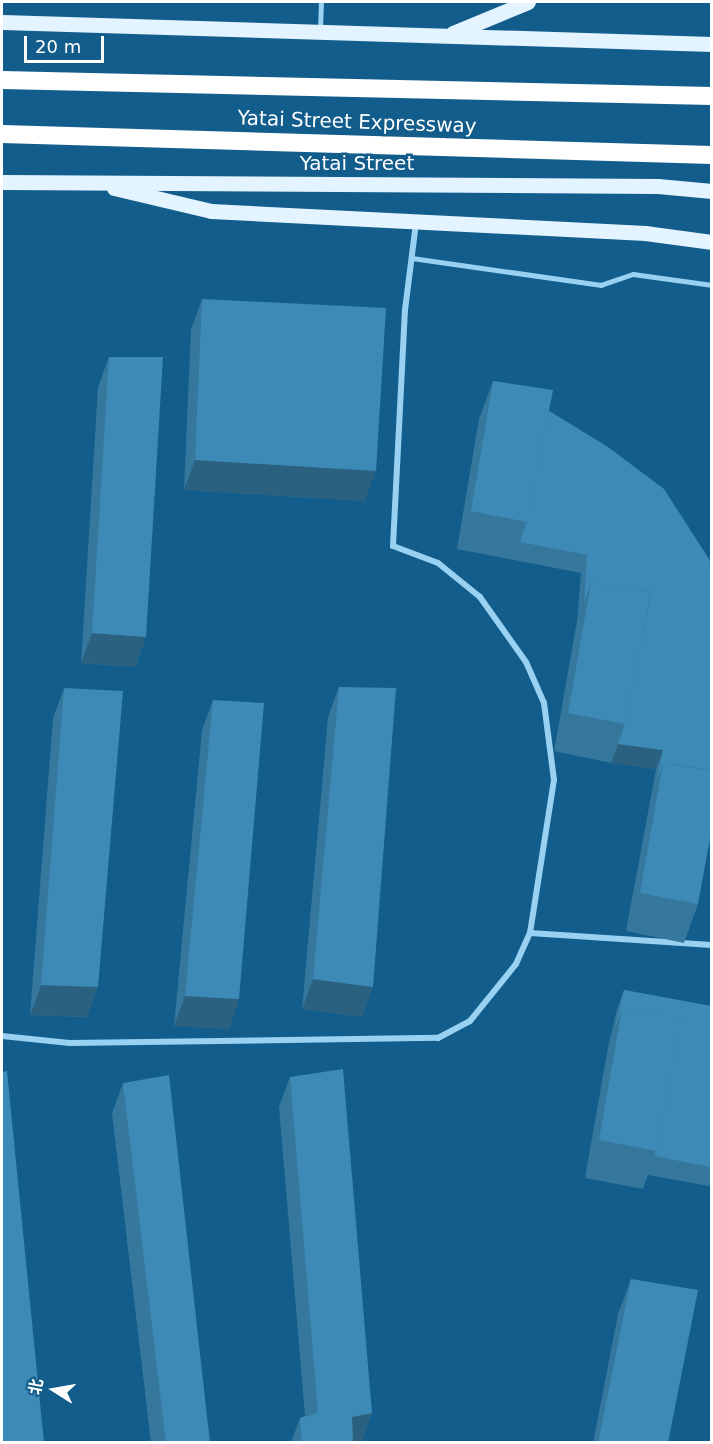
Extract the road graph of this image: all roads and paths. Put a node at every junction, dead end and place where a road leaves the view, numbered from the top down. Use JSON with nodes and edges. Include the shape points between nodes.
{"nodes":[{"id":1,"x":321,"y":2,"type":"edge"},
{"id":2,"x":528,"y":2,"type":"edge"},
{"id":3,"x":2,"y":22,"type":"edge"},
{"id":4,"x":320,"y":30,"type":"junction"},
{"id":5,"x":447,"y":35,"type":"junction"},
{"id":6,"x":711,"y":44,"type":"edge"},
{"id":7,"x":2,"y":80,"type":"edge"},
{"id":8,"x":711,"y":96,"type":"edge"},
{"id":9,"x":2,"y":134,"type":"edge"},
{"id":10,"x":711,"y":155,"type":"edge"},
{"id":11,"x":2,"y":182,"type":"edge"},
{"id":12,"x":88,"y":182,"type":"junction"},
{"id":13,"x":711,"y":191,"type":"edge"},
{"id":14,"x":416,"y":222,"type":"junction"},
{"id":15,"x":711,"y":242,"type":"edge"},
{"id":16,"x":412,"y":258,"type":"junction"},
{"id":17,"x":711,"y":285,"type":"edge"},
{"id":18,"x":530,"y":933,"type":"junction"},
{"id":19,"x":711,"y":945,"type":"edge"},
{"id":20,"x":2,"y":1036,"type":"edge"}],
"edges":[{"from":1,"to":4,"type":"lane"},
{"from":2,"to":5,"type":"main road"},
{"from":3,"to":4,"type":"main road"},
{"from":4,"to":5,"type":"main road"},
{"from":5,"to":6,"type":"main road"},
{"from":7,"to":8,"type":"highway","name":"Yatai Street Expressway"},
{"from":9,"to":10,"type":"highway","name":"Yatai Street Expressway"},
{"from":11,"to":12,"type":"main road","name":"Yatai Street"},
{"from":12,"to":13,"type":"main road","name":"Yatai Street","via":[[658,186]]},
{"from":12,"to":14,"type":"main road","via":[[211,212]]},
{"from":14,"to":15,"type":"main road","via":[[645,233]]},
{"from":14,"to":16,"type":"street"},
{"from":16,"to":17,"type":"lane","via":[[601,285],[633,274]]},
{"from":16,"to":18,"type":"street","via":[[405,310],[393,546],[438,564],[480,597],[526,662],[544,702],[554,780]]},
{"from":18,"to":19,"type":"street"},
{"from":18,"to":20,"type":"street","via":[[516,964],[492,997],[470,1021],[438,1038],[70,1042]]}]}
